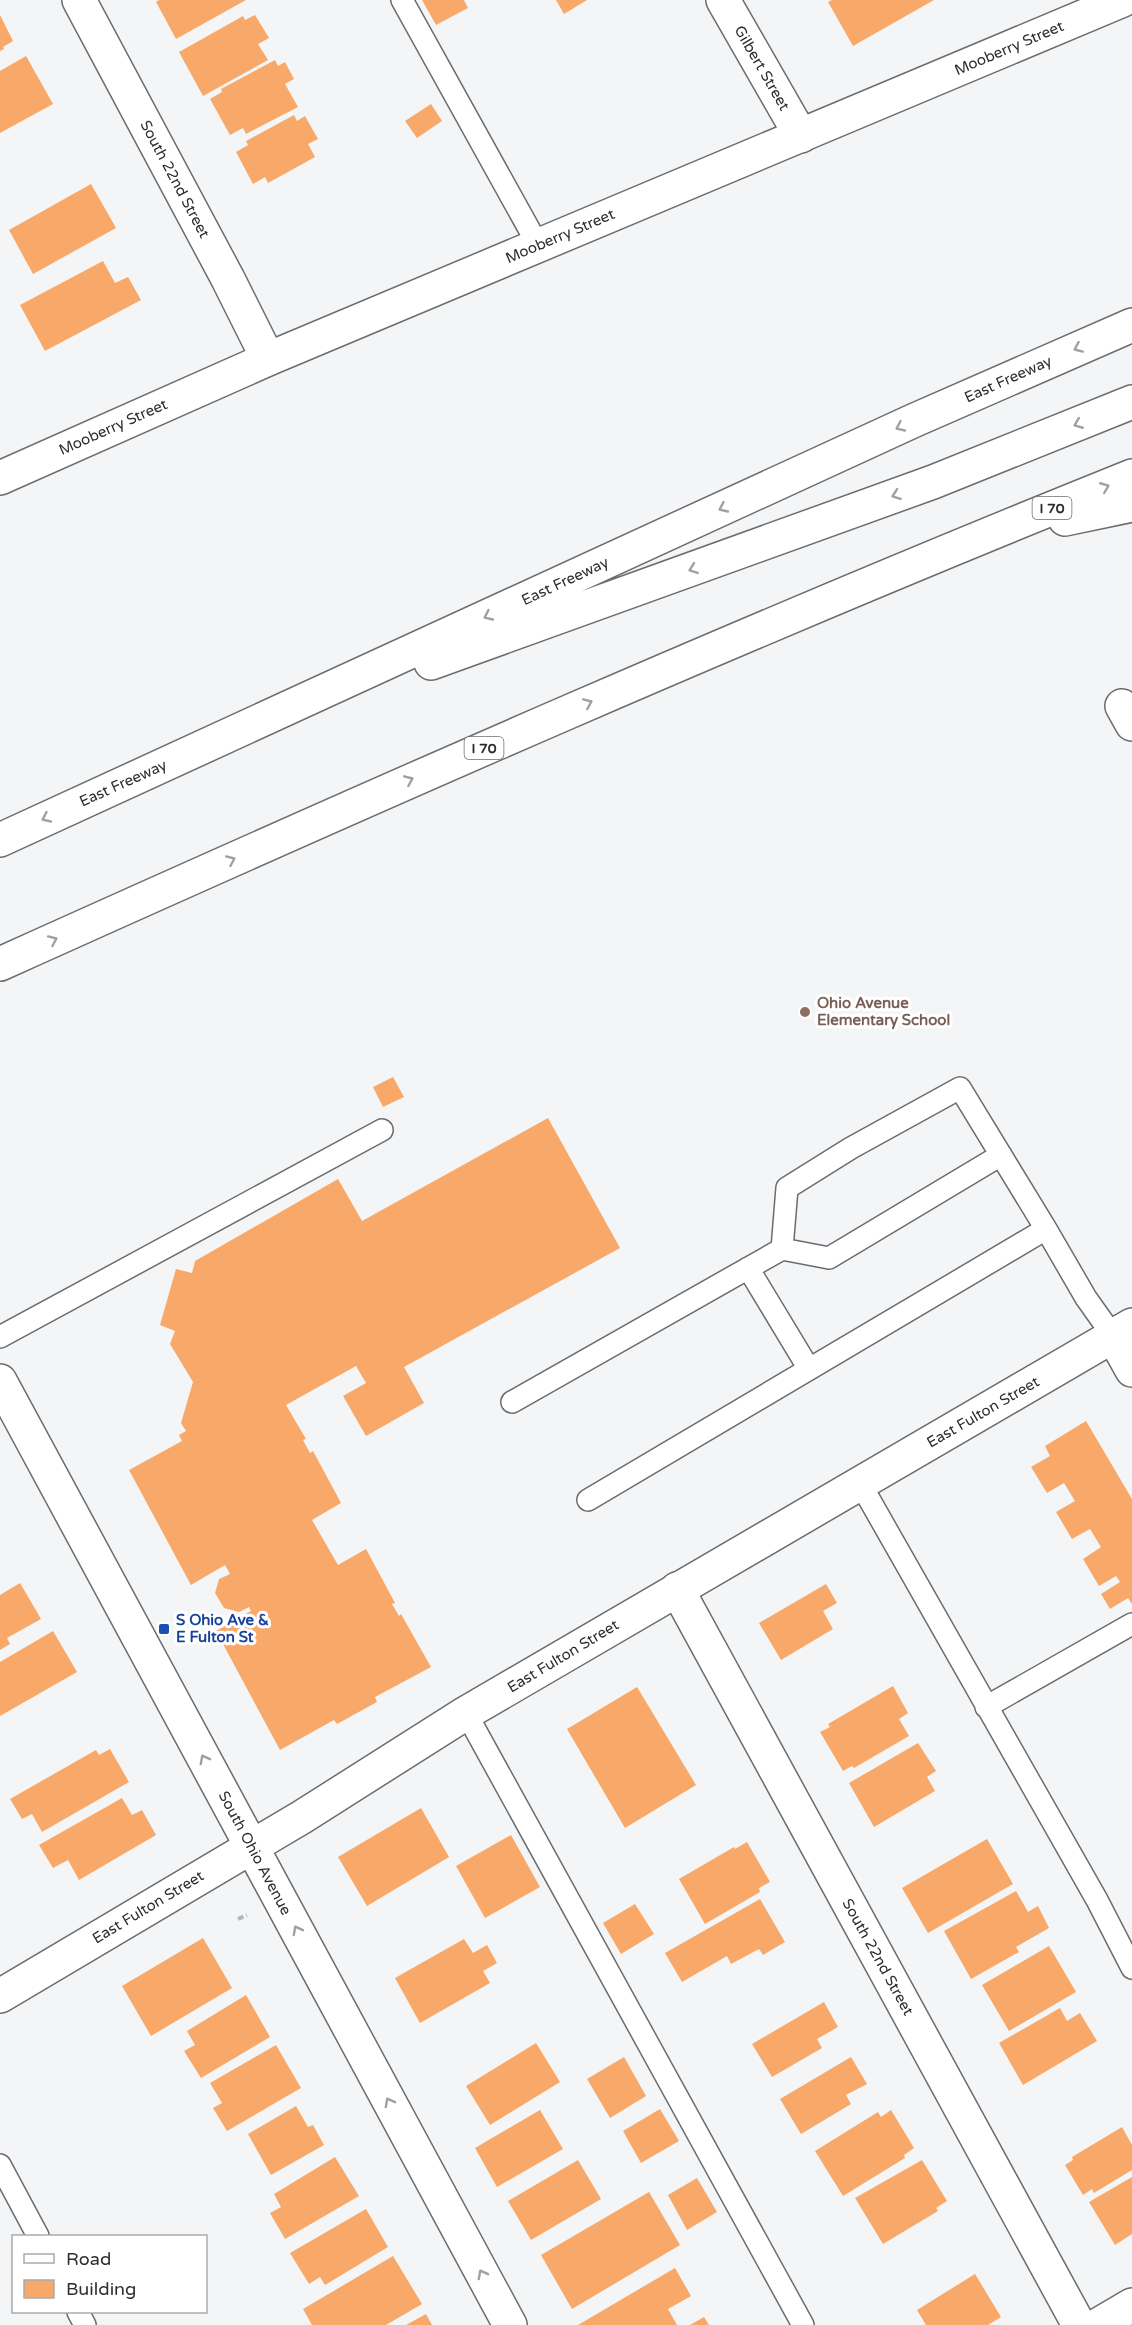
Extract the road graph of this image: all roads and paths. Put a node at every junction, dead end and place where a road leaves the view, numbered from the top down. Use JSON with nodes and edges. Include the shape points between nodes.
{"nodes":[{"id":1,"x":79,"y":0,"type":"edge"},
{"id":2,"x":402,"y":0,"type":"edge"},
{"id":3,"x":723,"y":0,"type":"edge"},
{"id":4,"x":1123,"y":0,"type":"edge"},
{"id":5,"x":1084,"y":7,"type":"edge"},
{"id":6,"x":801,"y":136,"type":"junction"},
{"id":7,"x":538,"y":245,"type":"junction"},
{"id":8,"x":1132,"y":325,"type":"edge"},
{"id":9,"x":268,"y":359,"type":"junction"},
{"id":10,"x":1132,"y":402,"type":"edge"},
{"id":11,"x":1132,"y":476,"type":"edge"},
{"id":12,"x":0,"y":478,"type":"edge"},
{"id":13,"x":1132,"y":505,"type":"edge"},
{"id":14,"x":973,"y":540,"type":"junction"},
{"id":15,"x":214,"y":742,"type":"junction"},
{"id":16,"x":0,"y":840,"type":"edge"},
{"id":17,"x":0,"y":964,"type":"edge"},
{"id":18,"x":382,"y":1130,"type":"dead end"},
{"id":19,"x":1001,"y":1155,"type":"junction"},
{"id":20,"x":1046,"y":1229,"type":"junction"},
{"id":21,"x":782,"y":1249,"type":"junction"},
{"id":22,"x":748,"y":1268,"type":"junction"},
{"id":23,"x":1122,"y":1331,"type":"edge"},
{"id":24,"x":0,"y":1337,"type":"edge"},
{"id":25,"x":809,"y":1369,"type":"junction"},
{"id":26,"x":1132,"y":1370,"type":"edge"},
{"id":27,"x":0,"y":1381,"type":"edge"},
{"id":28,"x":512,"y":1402,"type":"dead end"},
{"id":29,"x":860,"y":1483,"type":"junction"},
{"id":30,"x":588,"y":1500,"type":"dead end"},
{"id":31,"x":677,"y":1589,"type":"junction"},
{"id":32,"x":1132,"y":1624,"type":"edge"},
{"id":33,"x":986,"y":1707,"type":"junction"},
{"id":34,"x":466,"y":1713,"type":"junction"},
{"id":35,"x":251,"y":1847,"type":"junction"},
{"id":36,"x":1132,"y":1968,"type":"edge"},
{"id":37,"x":0,"y":1996,"type":"edge"},
{"id":38,"x":0,"y":2165,"type":"edge"},
{"id":39,"x":38,"y":2235,"type":"edge"},
{"id":40,"x":1132,"y":2305,"type":"edge"},
{"id":41,"x":510,"y":2325,"type":"edge"},
{"id":42,"x":803,"y":2325,"type":"edge"},
{"id":43,"x":1079,"y":2325,"type":"edge"},
{"id":44,"x":1098,"y":2325,"type":"edge"}],
"edges":[{"from":1,"to":9,"type":"main road","name":"South 22nd Street"},
{"from":2,"to":7,"type":"lane"},
{"from":3,"to":6,"type":"main road","name":"Gilbert Street"},
{"from":4,"to":5,"type":"main road","name":"Mooberry Street"},
{"from":5,"to":6,"type":"main road","name":"Mooberry Street"},
{"from":6,"to":7,"type":"main road","name":"Mooberry Street"},
{"from":7,"to":9,"type":"main road","name":"Mooberry Street"},
{"from":8,"to":15,"type":"main road","name":"East Freeway","one_way":true,"via":[[915,420]]},
{"from":9,"to":12,"type":"main road","name":"Mooberry Street"},
{"from":10,"to":15,"type":"main road","one_way":true,"via":[[933,482]]},
{"from":14,"to":11,"type":"main road","number":"I 70","one_way":true},
{"from":13,"to":14,"type":"main road"},
{"from":17,"to":14,"type":"main road","number":"I 70","one_way":true,"via":[[375,795]]},
{"from":15,"to":16,"type":"main road","name":"East Freeway","one_way":true},
{"from":18,"to":24,"type":"lane"},
{"from":19,"to":20,"type":"lane"},
{"from":19,"to":21,"type":"lane","via":[[829,1258]]},
{"from":19,"to":21,"type":"lane","via":[[960,1088],[787,1188]]},
{"from":20,"to":23,"type":"lane","via":[[1086,1298]]},
{"from":20,"to":25,"type":"lane"},
{"from":21,"to":22,"type":"lane"},
{"from":22,"to":25,"type":"lane"},
{"from":22,"to":28,"type":"lane"},
{"from":23,"to":26,"type":"main road"},
{"from":23,"to":29,"type":"main road","name":"East Fulton Street"},
{"from":25,"to":30,"type":"lane"},
{"from":35,"to":27,"type":"main road","name":"South Ohio Avenue","one_way":true},
{"from":29,"to":31,"type":"main road","name":"East Fulton Street"},
{"from":29,"to":33,"type":"lane"},
{"from":31,"to":34,"type":"main road","name":"East Fulton Street"},
{"from":31,"to":43,"type":"main road","name":"South 22nd Street"},
{"from":32,"to":33,"type":"lane"},
{"from":33,"to":36,"type":"lane"},
{"from":34,"to":35,"type":"main road","name":"East Fulton Street"},
{"from":34,"to":42,"type":"lane"},
{"from":35,"to":37,"type":"main road","name":"East Fulton Street"},
{"from":41,"to":35,"type":"main road","name":"South Ohio Avenue","one_way":true},
{"from":38,"to":39,"type":"lane"},
{"from":40,"to":44,"type":"main road"}]}
